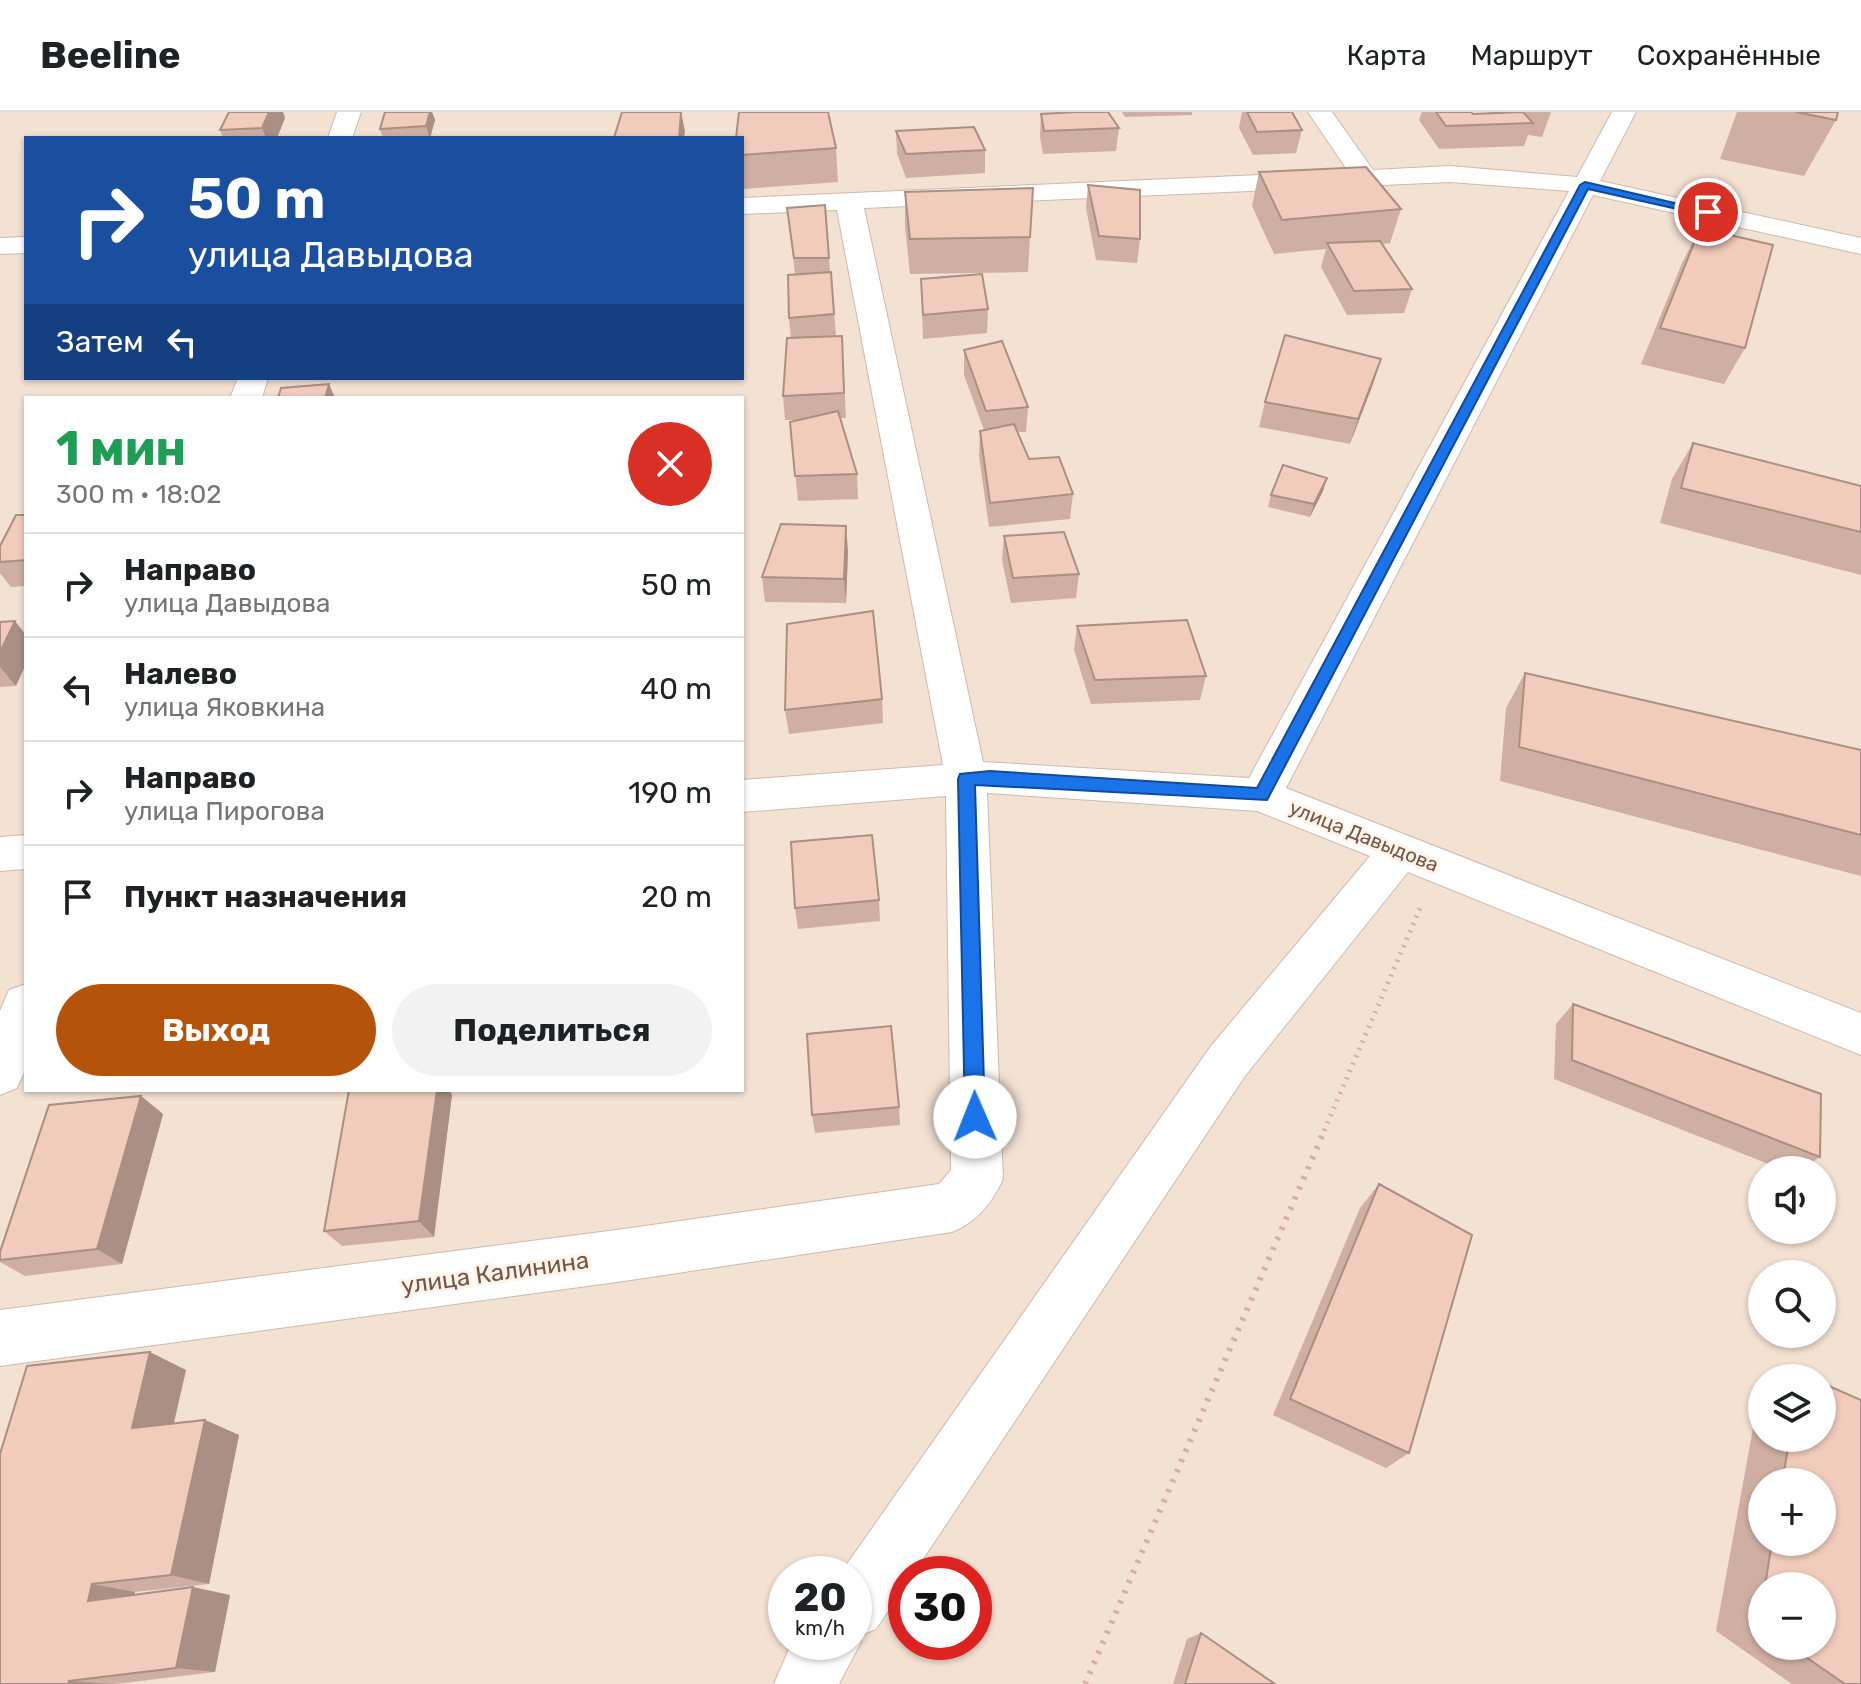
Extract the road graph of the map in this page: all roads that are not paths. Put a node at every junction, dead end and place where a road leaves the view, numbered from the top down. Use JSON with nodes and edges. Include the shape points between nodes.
{"nodes":[{"id":1,"x":349,"y":112,"type":"edge"},
{"id":2,"x":1320,"y":112,"type":"edge"},
{"id":3,"x":1624,"y":112,"type":"edge"},
{"id":4,"x":341,"y":136,"type":"edge"},
{"id":5,"x":1366,"y":178,"type":"junction"},
{"id":6,"x":1585,"y":185,"type":"junction"},
{"id":7,"x":849,"y":201,"type":"junction"},
{"id":8,"x":744,"y":206,"type":"edge"},
{"id":9,"x":24,"y":245,"type":"edge"},
{"id":10,"x":0,"y":246,"type":"edge"},
{"id":11,"x":1861,"y":246,"type":"edge"},
{"id":12,"x":966,"y":779,"type":"junction"},
{"id":13,"x":1261,"y":795,"type":"junction"},
{"id":14,"x":744,"y":796,"type":"edge"},
{"id":15,"x":24,"y":852,"type":"edge"},
{"id":16,"x":0,"y":854,"type":"edge"},
{"id":17,"x":1419,"y":858,"type":"junction"},
{"id":18,"x":24,"y":1009,"type":"edge"},
{"id":19,"x":1861,"y":1034,"type":"edge"},
{"id":20,"x":0,"y":1073,"type":"edge"},
{"id":21,"x":0,"y":1338,"type":"edge"},
{"id":22,"x":872,"y":1581,"type":"edge"},
{"id":23,"x":818,"y":1660,"type":"edge"},
{"id":24,"x":806,"y":1684,"type":"edge"}],
"edges":[{"from":1,"to":4,"type":"street"},
{"from":2,"to":5,"type":"street"},
{"from":3,"to":6,"type":"street"},
{"from":5,"to":6,"type":"street","via":[[1450,174]]},
{"from":5,"to":7,"type":"street"},
{"from":6,"to":11,"type":"street"},
{"from":6,"to":13,"type":"street"},
{"from":7,"to":8,"type":"street"},
{"from":7,"to":12,"type":"street"},
{"from":9,"to":10,"type":"street"},
{"from":12,"to":13,"type":"street","name":"улица Давыдова"},
{"from":12,"to":14,"type":"street","name":"улица Давыдова"},
{"from":12,"to":21,"type":"street","name":"улица Калинина","via":[[977,1179],[952,1207]]},
{"from":13,"to":17,"type":"street","name":"улица Давыдова"},
{"from":15,"to":16,"type":"street"},
{"from":17,"to":19,"type":"street","name":"улица Давыдова"},
{"from":17,"to":22,"type":"street","via":[[1228,1061]]},
{"from":18,"to":20,"type":"street"},
{"from":23,"to":24,"type":"street"}]}
